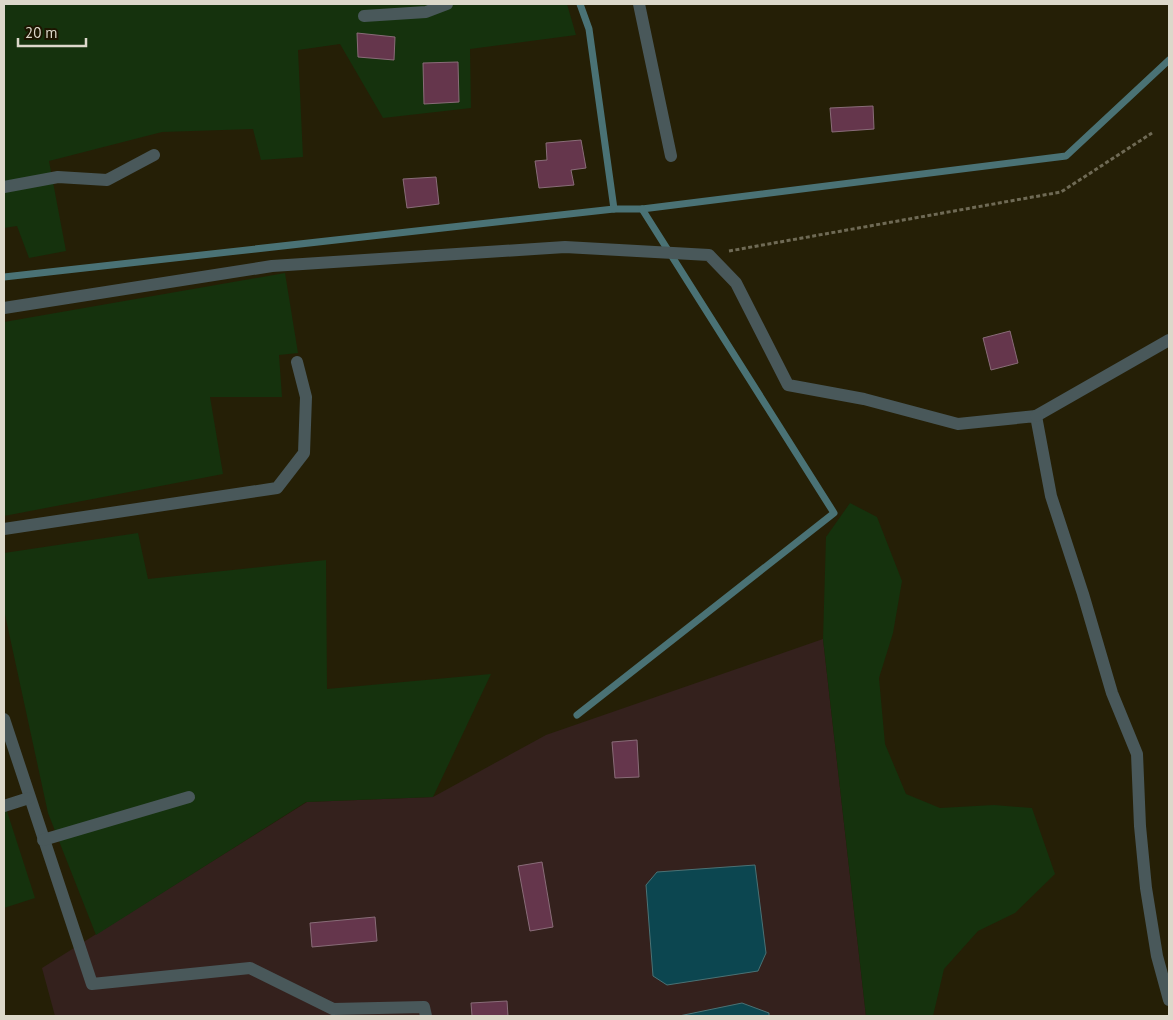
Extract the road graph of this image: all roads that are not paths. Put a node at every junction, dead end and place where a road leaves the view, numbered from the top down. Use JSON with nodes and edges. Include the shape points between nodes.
{"nodes":[{"id":1,"x":447,"y":4,"type":"edge"},
{"id":2,"x":639,"y":4,"type":"edge"},
{"id":3,"x":364,"y":16,"type":"dead end"},
{"id":4,"x":154,"y":155,"type":"dead end"},
{"id":5,"x":671,"y":156,"type":"dead end"},
{"id":6,"x":4,"y":187,"type":"edge"},
{"id":7,"x":4,"y":308,"type":"edge"},
{"id":8,"x":1169,"y":340,"type":"edge"},
{"id":9,"x":297,"y":362,"type":"dead end"},
{"id":10,"x":1036,"y":416,"type":"junction"},
{"id":11,"x":4,"y":529,"type":"edge"},
{"id":12,"x":4,"y":718,"type":"edge"},
{"id":13,"x":189,"y":797,"type":"dead end"},
{"id":14,"x":29,"y":798,"type":"junction"},
{"id":15,"x":4,"y":806,"type":"edge"},
{"id":16,"x":43,"y":840,"type":"junction"},
{"id":17,"x":1169,"y":1000,"type":"edge"},
{"id":18,"x":426,"y":1016,"type":"edge"}],
"edges":[{"from":1,"to":3,"type":"street","via":[[426,12]]},
{"from":2,"to":5,"type":"street"},
{"from":4,"to":6,"type":"street","via":[[107,180],[58,177]]},
{"from":7,"to":10,"type":"street","via":[[272,266],[565,247],[709,255],[736,283],[788,385],[864,399],[958,424]]},
{"from":8,"to":10,"type":"street"},
{"from":9,"to":11,"type":"street","via":[[306,397],[304,453],[277,488]]},
{"from":10,"to":17,"type":"street","via":[[1051,496],[1112,693],[1137,754],[1146,888],[1157,956]]},
{"from":12,"to":14,"type":"street"},
{"from":13,"to":16,"type":"street"},
{"from":14,"to":15,"type":"street"},
{"from":14,"to":16,"type":"street"},
{"from":16,"to":18,"type":"street","via":[[92,984],[250,968],[333,1009],[424,1007]]}]}
